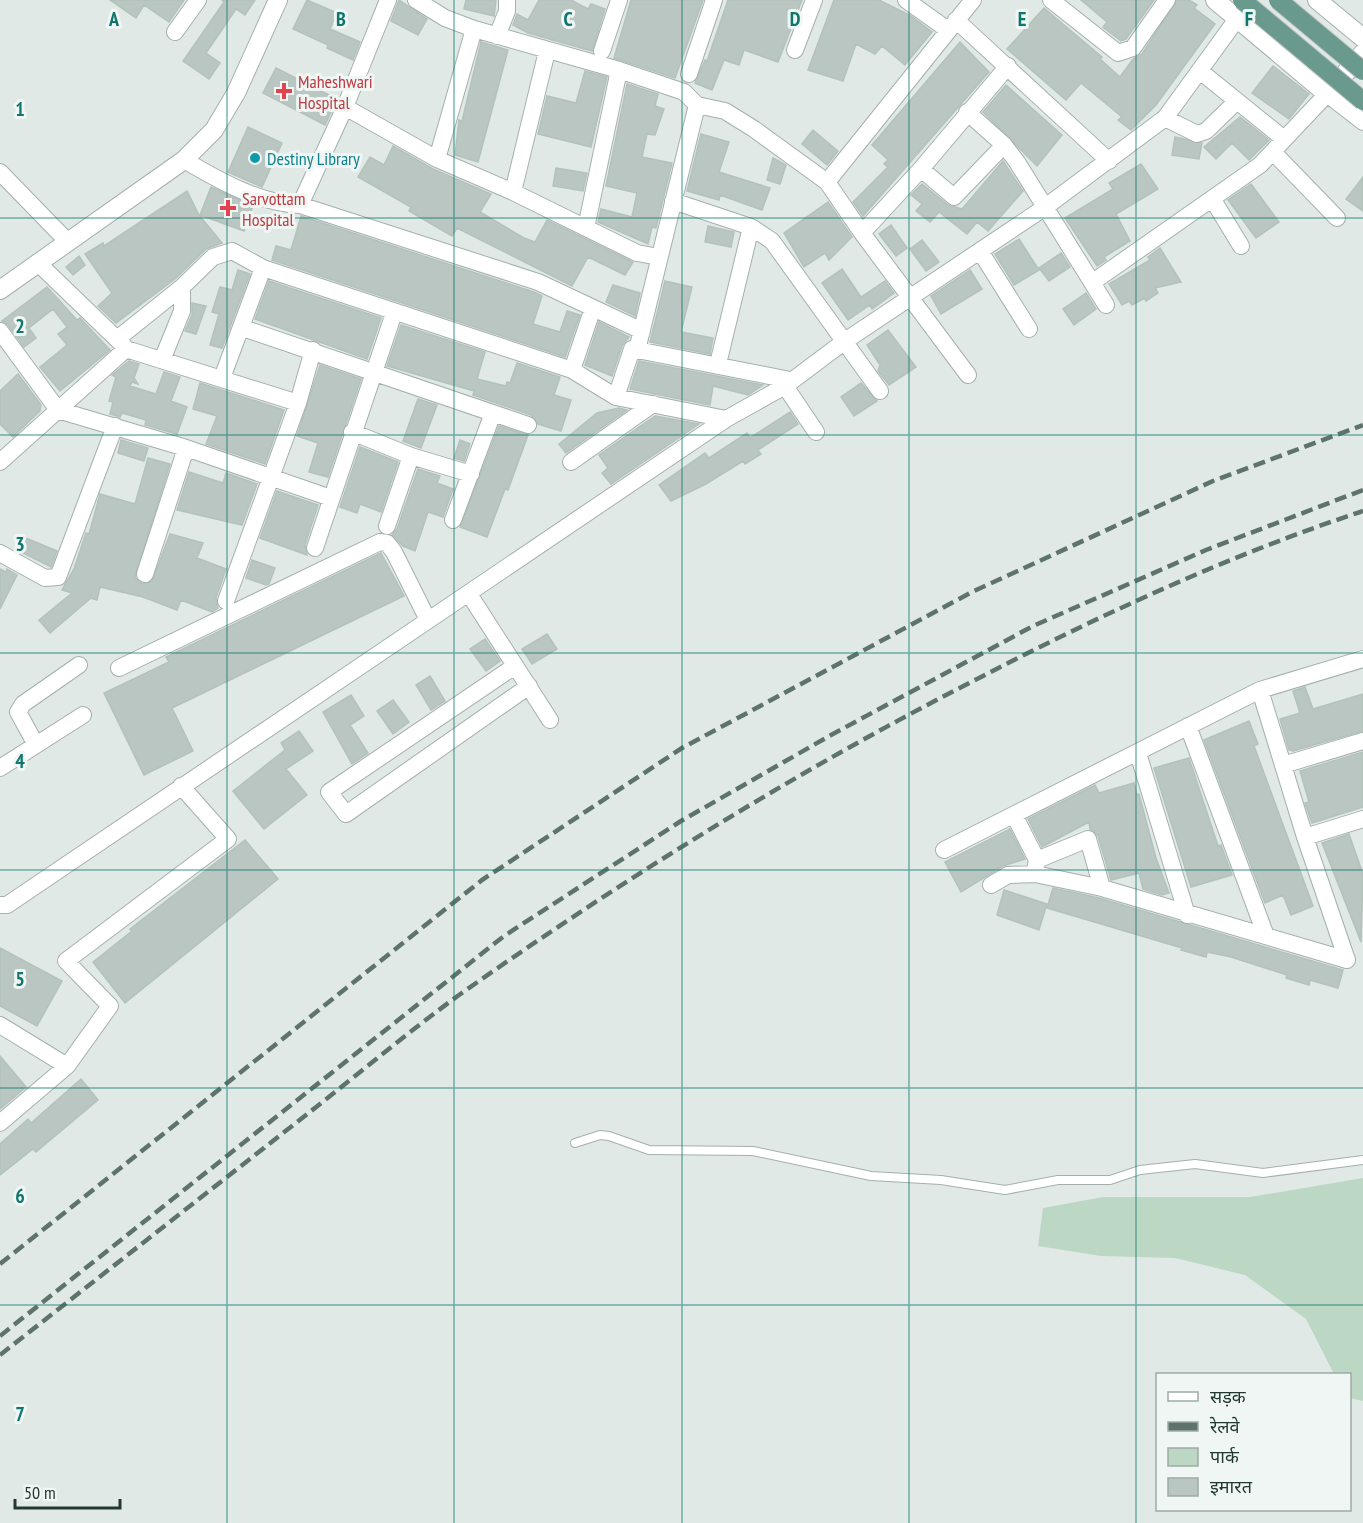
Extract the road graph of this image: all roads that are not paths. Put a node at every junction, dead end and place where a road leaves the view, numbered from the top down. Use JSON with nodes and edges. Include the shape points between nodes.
{"nodes":[{"id":1,"x":198,"y":0,"type":"edge"},
{"id":2,"x":278,"y":0,"type":"edge"},
{"id":3,"x":388,"y":0,"type":"edge"},
{"id":4,"x":416,"y":0,"type":"edge"},
{"id":5,"x":507,"y":0,"type":"edge"},
{"id":6,"x":619,"y":0,"type":"edge"},
{"id":7,"x":714,"y":0,"type":"edge"},
{"id":8,"x":814,"y":0,"type":"edge"},
{"id":9,"x":906,"y":0,"type":"edge"},
{"id":10,"x":973,"y":0,"type":"edge"},
{"id":11,"x":1051,"y":0,"type":"edge"},
{"id":12,"x":1167,"y":0,"type":"edge"},
{"id":13,"x":1215,"y":0,"type":"edge"},
{"id":14,"x":1242,"y":0,"type":"edge"},
{"id":15,"x":1278,"y":0,"type":"edge"},
{"id":16,"x":1317,"y":0,"type":"edge"},
{"id":17,"x":1237,"y":19,"type":"junction"},
{"id":18,"x":952,"y":25,"type":"junction"},
{"id":19,"x":474,"y":29,"type":"junction"},
{"id":20,"x":175,"y":32,"type":"dead end"},
{"id":21,"x":497,"y":36,"type":"junction"},
{"id":22,"x":1363,"y":38,"type":"edge"},
{"id":23,"x":795,"y":50,"type":"dead end"},
{"id":24,"x":547,"y":51,"type":"junction"},
{"id":25,"x":602,"y":51,"type":"dead end"},
{"id":26,"x":1363,"y":53,"type":"edge"},
{"id":27,"x":1008,"y":66,"type":"junction"},
{"id":28,"x":619,"y":70,"type":"junction"},
{"id":29,"x":1363,"y":70,"type":"edge"},
{"id":30,"x":1200,"y":71,"type":"junction"},
{"id":31,"x":689,"y":74,"type":"dead end"},
{"id":32,"x":1327,"y":94,"type":"junction"},
{"id":33,"x":1237,"y":101,"type":"junction"},
{"id":34,"x":1363,"y":101,"type":"edge"},
{"id":35,"x":697,"y":105,"type":"junction"},
{"id":36,"x":345,"y":107,"type":"junction"},
{"id":37,"x":967,"y":112,"type":"junction"},
{"id":38,"x":1165,"y":118,"type":"junction"},
{"id":39,"x":1363,"y":122,"type":"edge"},
{"id":40,"x":1004,"y":145,"type":"junction"},
{"id":41,"x":1279,"y":145,"type":"junction"},
{"id":42,"x":437,"y":159,"type":"junction"},
{"id":43,"x":184,"y":160,"type":"junction"},
{"id":44,"x":1109,"y":161,"type":"junction"},
{"id":45,"x":921,"y":169,"type":"junction"},
{"id":46,"x":0,"y":172,"type":"edge"},
{"id":47,"x":828,"y":182,"type":"junction"},
{"id":48,"x":513,"y":192,"type":"junction"},
{"id":49,"x":1213,"y":200,"type":"junction"},
{"id":50,"x":673,"y":201,"type":"junction"},
{"id":51,"x":300,"y":205,"type":"junction"},
{"id":52,"x":1044,"y":208,"type":"junction"},
{"id":53,"x":1337,"y":218,"type":"dead end"},
{"id":54,"x":751,"y":227,"type":"junction"},
{"id":55,"x":586,"y":228,"type":"junction"},
{"id":56,"x":862,"y":233,"type":"junction"},
{"id":57,"x":67,"y":241,"type":"junction"},
{"id":58,"x":1240,"y":246,"type":"dead end"},
{"id":59,"x":980,"y":251,"type":"junction"},
{"id":60,"x":659,"y":257,"type":"junction"},
{"id":61,"x":38,"y":263,"type":"junction"},
{"id":62,"x":263,"y":268,"type":"junction"},
{"id":63,"x":1093,"y":282,"type":"junction"},
{"id":64,"x":182,"y":287,"type":"junction"},
{"id":65,"x":0,"y":290,"type":"edge"},
{"id":66,"x":909,"y":298,"type":"junction"},
{"id":67,"x":1106,"y":305,"type":"dead end"},
{"id":68,"x":593,"y":308,"type":"junction"},
{"id":69,"x":394,"y":313,"type":"junction"},
{"id":70,"x":243,"y":328,"type":"junction"},
{"id":71,"x":1029,"y":329,"type":"dead end"},
{"id":72,"x":0,"y":331,"type":"edge"},
{"id":73,"x":642,"y":331,"type":"junction"},
{"id":74,"x":844,"y":341,"type":"junction"},
{"id":75,"x":122,"y":344,"type":"junction"},
{"id":76,"x":314,"y":350,"type":"junction"},
{"id":77,"x":637,"y":350,"type":"junction"},
{"id":78,"x":162,"y":360,"type":"junction"},
{"id":79,"x":718,"y":364,"type":"junction"},
{"id":80,"x":572,"y":370,"type":"junction"},
{"id":81,"x":374,"y":371,"type":"junction"},
{"id":82,"x":968,"y":375,"type":"dead end"},
{"id":83,"x":222,"y":378,"type":"junction"},
{"id":84,"x":788,"y":383,"type":"junction"},
{"id":85,"x":880,"y":391,"type":"dead end"},
{"id":86,"x":616,"y":397,"type":"junction"},
{"id":87,"x":298,"y":403,"type":"junction"},
{"id":88,"x":653,"y":404,"type":"junction"},
{"id":89,"x":58,"y":410,"type":"junction"},
{"id":90,"x":493,"y":413,"type":"junction"},
{"id":91,"x":726,"y":419,"type":"junction"},
{"id":92,"x":528,"y":425,"type":"dead end"},
{"id":93,"x":115,"y":426,"type":"junction"},
{"id":94,"x":352,"y":432,"type":"junction"},
{"id":95,"x":816,"y":432,"type":"dead end"},
{"id":96,"x":186,"y":448,"type":"junction"},
{"id":97,"x":411,"y":456,"type":"junction"},
{"id":98,"x":0,"y":462,"type":"edge"},
{"id":99,"x":571,"y":462,"type":"dead end"},
{"id":100,"x":471,"y":474,"type":"junction"},
{"id":101,"x":271,"y":476,"type":"junction"},
{"id":102,"x":331,"y":498,"type":"junction"},
{"id":103,"x":453,"y":520,"type":"dead end"},
{"id":104,"x":387,"y":526,"type":"dead end"},
{"id":105,"x":315,"y":548,"type":"dead end"},
{"id":106,"x":0,"y":553,"type":"edge"},
{"id":107,"x":145,"y":574,"type":"dead end"},
{"id":108,"x":469,"y":594,"type":"junction"},
{"id":109,"x":226,"y":601,"type":"dead end"},
{"id":110,"x":428,"y":620,"type":"junction"},
{"id":111,"x":1363,"y":658,"type":"edge"},
{"id":112,"x":79,"y":665,"type":"dead end"},
{"id":113,"x":515,"y":666,"type":"junction"},
{"id":114,"x":119,"y":668,"type":"dead end"},
{"id":115,"x":529,"y":686,"type":"junction"},
{"id":116,"x":1260,"y":690,"type":"junction"},
{"id":117,"x":83,"y":716,"type":"dead end"},
{"id":118,"x":550,"y":720,"type":"dead end"},
{"id":119,"x":1188,"y":726,"type":"junction"},
{"id":120,"x":1363,"y":741,"type":"edge"},
{"id":121,"x":36,"y":746,"type":"junction"},
{"id":122,"x":1138,"y":753,"type":"junction"},
{"id":123,"x":1283,"y":765,"type":"junction"},
{"id":124,"x":0,"y":768,"type":"edge"},
{"id":125,"x":181,"y":786,"type":"junction"},
{"id":126,"x":1014,"y":815,"type":"junction"},
{"id":127,"x":1363,"y":819,"type":"edge"},
{"id":128,"x":1305,"y":837,"type":"junction"},
{"id":129,"x":944,"y":850,"type":"dead end"},
{"id":130,"x":1036,"y":867,"type":"junction"},
{"id":131,"x":991,"y":885,"type":"dead end"},
{"id":132,"x":1102,"y":888,"type":"junction"},
{"id":133,"x":0,"y":905,"type":"edge"},
{"id":134,"x":1187,"y":915,"type":"junction"},
{"id":135,"x":1266,"y":936,"type":"junction"},
{"id":136,"x":0,"y":1025,"type":"edge"},
{"id":137,"x":67,"y":1066,"type":"junction"},
{"id":138,"x":0,"y":1123,"type":"edge"},
{"id":139,"x":575,"y":1143,"type":"dead end"},
{"id":140,"x":1363,"y":1160,"type":"edge"}],
"edges":[{"from":1,"to":20,"type":"street"},
{"from":2,"to":43,"type":"street","via":[[225,112],[214,130]]},
{"from":3,"to":36,"type":"street"},
{"from":4,"to":19,"type":"street"},
{"from":5,"to":21,"type":"street"},
{"from":6,"to":25,"type":"street"},
{"from":7,"to":31,"type":"street"},
{"from":8,"to":23,"type":"street"},
{"from":9,"to":18,"type":"street"},
{"from":10,"to":18,"type":"street"},
{"from":11,"to":12,"type":"street","via":[[1118,53],[1133,48]]},
{"from":13,"to":17,"type":"street"},
{"from":14,"to":34,"type":"main road","bridge":true},
{"from":15,"to":29,"type":"main road","bridge":true},
{"from":16,"to":22,"type":"street"},
{"from":17,"to":30,"type":"street"},
{"from":17,"to":32,"type":"street"},
{"from":18,"to":27,"type":"street"},
{"from":18,"to":47,"type":"street"},
{"from":19,"to":21,"type":"street"},
{"from":19,"to":42,"type":"street"},
{"from":21,"to":24,"type":"street"},
{"from":24,"to":28,"type":"street"},
{"from":24,"to":48,"type":"street"},
{"from":26,"to":32,"type":"street"},
{"from":27,"to":37,"type":"street"},
{"from":27,"to":44,"type":"street"},
{"from":28,"to":35,"type":"street","via":[[684,92]]},
{"from":28,"to":55,"type":"street"},
{"from":30,"to":33,"type":"street"},
{"from":30,"to":38,"type":"street"},
{"from":32,"to":39,"type":"street"},
{"from":32,"to":41,"type":"street"},
{"from":33,"to":38,"type":"street","via":[[1206,131],[1197,134]]},
{"from":33,"to":41,"type":"street"},
{"from":35,"to":47,"type":"street","via":[[725,111]]},
{"from":35,"to":50,"type":"street"},
{"from":36,"to":42,"type":"street"},
{"from":36,"to":51,"type":"street"},
{"from":37,"to":40,"type":"street"},
{"from":37,"to":45,"type":"street"},
{"from":38,"to":44,"type":"street"},
{"from":40,"to":45,"type":"street","via":[[954,197]]},
{"from":40,"to":52,"type":"street"},
{"from":41,"to":49,"type":"street","via":[[1260,165]]},
{"from":41,"to":53,"type":"street"},
{"from":42,"to":48,"type":"street"},
{"from":43,"to":51,"type":"street","via":[[231,186],[278,204]]},
{"from":43,"to":57,"type":"street"},
{"from":44,"to":52,"type":"street"},
{"from":45,"to":56,"type":"street"},
{"from":46,"to":57,"type":"street"},
{"from":47,"to":56,"type":"street"},
{"from":48,"to":55,"type":"street"},
{"from":49,"to":58,"type":"street"},
{"from":49,"to":63,"type":"street"},
{"from":50,"to":54,"type":"street"},
{"from":50,"to":60,"type":"street"},
{"from":51,"to":68,"type":"street","via":[[538,282]]},
{"from":52,"to":59,"type":"street"},
{"from":52,"to":63,"type":"street"},
{"from":54,"to":74,"type":"street","via":[[772,241]]},
{"from":54,"to":79,"type":"street"},
{"from":55,"to":60,"type":"street","via":[[637,253]]},
{"from":56,"to":66,"type":"street"},
{"from":57,"to":61,"type":"street"},
{"from":59,"to":66,"type":"street"},
{"from":59,"to":71,"type":"street"},
{"from":60,"to":73,"type":"street"},
{"from":61,"to":65,"type":"street"},
{"from":61,"to":75,"type":"street"},
{"from":62,"to":64,"type":"street","via":[[232,251],[213,257]]},
{"from":62,"to":69,"type":"street"},
{"from":62,"to":70,"type":"street"},
{"from":63,"to":67,"type":"street"},
{"from":64,"to":75,"type":"street"},
{"from":64,"to":78,"type":"street","via":[[182,311]]},
{"from":66,"to":74,"type":"street"},
{"from":66,"to":82,"type":"street"},
{"from":68,"to":73,"type":"street"},
{"from":68,"to":80,"type":"street"},
{"from":69,"to":80,"type":"street"},
{"from":69,"to":81,"type":"street"},
{"from":70,"to":76,"type":"street"},
{"from":70,"to":83,"type":"street"},
{"from":72,"to":89,"type":"street"},
{"from":73,"to":77,"type":"street"},
{"from":74,"to":84,"type":"street"},
{"from":74,"to":85,"type":"street"},
{"from":75,"to":78,"type":"street"},
{"from":75,"to":89,"type":"street"},
{"from":76,"to":81,"type":"street"},
{"from":76,"to":87,"type":"street"},
{"from":77,"to":79,"type":"street"},
{"from":77,"to":86,"type":"street","via":[[632,349]]},
{"from":78,"to":83,"type":"street"},
{"from":79,"to":84,"type":"street"},
{"from":80,"to":86,"type":"street"},
{"from":81,"to":90,"type":"street"},
{"from":81,"to":94,"type":"street"},
{"from":83,"to":87,"type":"street"},
{"from":84,"to":91,"type":"street"},
{"from":84,"to":95,"type":"street"},
{"from":86,"to":88,"type":"street"},
{"from":87,"to":101,"type":"street"},
{"from":88,"to":91,"type":"street"},
{"from":88,"to":99,"type":"street"},
{"from":89,"to":93,"type":"street"},
{"from":89,"to":98,"type":"street"},
{"from":90,"to":92,"type":"street"},
{"from":90,"to":100,"type":"street"},
{"from":91,"to":108,"type":"street"},
{"from":93,"to":96,"type":"street"},
{"from":93,"to":106,"type":"street","via":[[58,577],[45,578]]},
{"from":94,"to":97,"type":"street"},
{"from":94,"to":102,"type":"street"},
{"from":96,"to":101,"type":"street"},
{"from":96,"to":107,"type":"street"},
{"from":97,"to":100,"type":"street"},
{"from":97,"to":104,"type":"street"},
{"from":100,"to":103,"type":"street"},
{"from":101,"to":102,"type":"street"},
{"from":101,"to":109,"type":"street"},
{"from":102,"to":105,"type":"street"},
{"from":108,"to":110,"type":"street"},
{"from":108,"to":113,"type":"street"},
{"from":110,"to":114,"type":"street","via":[[394,552],[387,543],[380,542]]},
{"from":110,"to":125,"type":"street"},
{"from":111,"to":116,"type":"street"},
{"from":112,"to":121,"type":"street","via":[[23,704],[18,712]]},
{"from":113,"to":115,"type":"street"},
{"from":113,"to":115,"type":"street","via":[[329,792],[346,814]]},
{"from":115,"to":118,"type":"street"},
{"from":116,"to":119,"type":"street"},
{"from":116,"to":123,"type":"street"},
{"from":117,"to":121,"type":"street"},
{"from":119,"to":122,"type":"street"},
{"from":119,"to":135,"type":"street"},
{"from":120,"to":123,"type":"street"},
{"from":121,"to":124,"type":"street"},
{"from":122,"to":126,"type":"street"},
{"from":122,"to":134,"type":"street"},
{"from":123,"to":128,"type":"street"},
{"from":125,"to":133,"type":"street","via":[[7,905]]},
{"from":125,"to":137,"type":"street","via":[[228,839],[66,961],[110,1006]]},
{"from":126,"to":129,"type":"street"},
{"from":126,"to":130,"type":"street"},
{"from":127,"to":128,"type":"street"},
{"from":128,"to":135,"type":"street","via":[[1347,960]]},
{"from":130,"to":131,"type":"street"},
{"from":130,"to":132,"type":"street"},
{"from":130,"to":132,"type":"street","via":[[1088,839]]},
{"from":132,"to":134,"type":"street"},
{"from":134,"to":135,"type":"street"},
{"from":136,"to":137,"type":"street"},
{"from":137,"to":138,"type":"street"},
{"from":139,"to":140,"type":"lane","via":[[600,1135],[649,1150],[753,1151],[871,1176],[941,1180],[1005,1190],[1058,1180],[1110,1180],[1140,1170],[1195,1164],[1263,1173]]}]}
